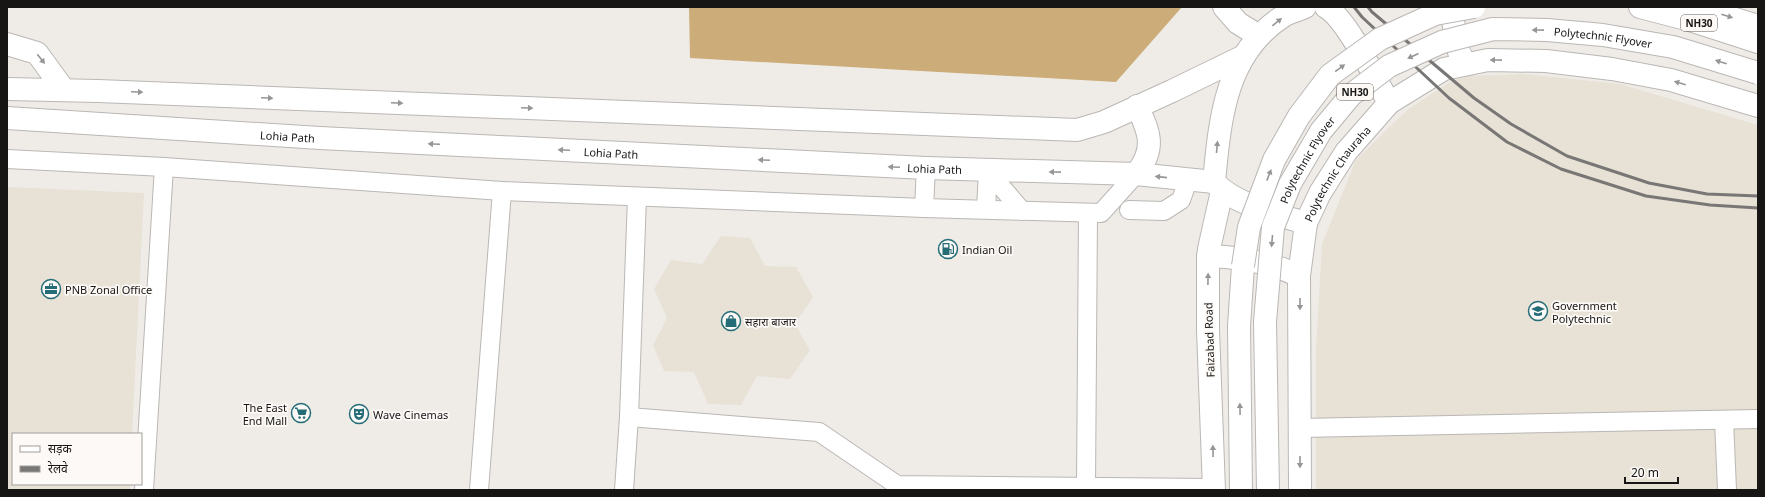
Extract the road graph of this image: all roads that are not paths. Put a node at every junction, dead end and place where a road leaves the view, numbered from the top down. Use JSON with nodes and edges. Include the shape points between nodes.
{"nodes":[{"id":1,"x":1224,"y":7,"type":"edge"},
{"id":2,"x":1305,"y":7,"type":"edge"},
{"id":3,"x":1326,"y":7,"type":"edge"},
{"id":4,"x":1452,"y":7,"type":"edge"},
{"id":5,"x":1474,"y":7,"type":"edge"},
{"id":6,"x":1640,"y":7,"type":"edge"},
{"id":7,"x":1696,"y":7,"type":"edge"},
{"id":8,"x":1758,"y":26,"type":"edge"},
{"id":9,"x":1259,"y":36,"type":"junction"},
{"id":10,"x":1758,"y":42,"type":"edge"},
{"id":11,"x":7,"y":44,"type":"edge"},
{"id":12,"x":1244,"y":56,"type":"junction"},
{"id":13,"x":1466,"y":64,"type":"junction"},
{"id":14,"x":7,"y":73,"type":"edge"},
{"id":15,"x":1758,"y":73,"type":"edge"},
{"id":16,"x":16,"y":89,"type":"edge"},
{"id":17,"x":64,"y":90,"type":"junction"},
{"id":18,"x":1389,"y":103,"type":"junction"},
{"id":19,"x":1137,"y":106,"type":"junction"},
{"id":20,"x":1758,"y":106,"type":"edge"},
{"id":21,"x":7,"y":118,"type":"edge"},
{"id":22,"x":7,"y":159,"type":"edge"},
{"id":23,"x":164,"y":168,"type":"junction"},
{"id":24,"x":926,"y":168,"type":"junction"},
{"id":25,"x":988,"y":171,"type":"junction"},
{"id":26,"x":1136,"y":174,"type":"junction"},
{"id":27,"x":1188,"y":180,"type":"junction"},
{"id":28,"x":1218,"y":186,"type":"junction"},
{"id":29,"x":502,"y":191,"type":"junction"},
{"id":30,"x":637,"y":197,"type":"junction"},
{"id":31,"x":924,"y":208,"type":"junction"},
{"id":32,"x":986,"y":209,"type":"junction"},
{"id":33,"x":1128,"y":210,"type":"dead end"},
{"id":34,"x":1022,"y":211,"type":"junction"},
{"id":35,"x":1088,"y":213,"type":"junction"},
{"id":36,"x":1306,"y":223,"type":"junction"},
{"id":37,"x":1208,"y":256,"type":"junction"},
{"id":38,"x":1300,"y":276,"type":"junction"},
{"id":39,"x":629,"y":417,"type":"junction"},
{"id":40,"x":1758,"y":419,"type":"edge"},
{"id":41,"x":1724,"y":420,"type":"junction"},
{"id":42,"x":1300,"y":428,"type":"junction"},
{"id":43,"x":1086,"y":486,"type":"junction"},
{"id":44,"x":896,"y":487,"type":"edge"},
{"id":45,"x":1214,"y":489,"type":"edge"},
{"id":46,"x":144,"y":490,"type":"edge"},
{"id":47,"x":479,"y":490,"type":"edge"},
{"id":48,"x":624,"y":490,"type":"edge"},
{"id":49,"x":1241,"y":490,"type":"edge"},
{"id":50,"x":1268,"y":490,"type":"edge"},
{"id":51,"x":1300,"y":490,"type":"edge"},
{"id":52,"x":1727,"y":490,"type":"edge"}],
"edges":[{"from":1,"to":9,"type":"main road","via":[[1238,23]]},
{"from":9,"to":2,"type":"main road","one_way":true,"via":[[1286,15]]},
{"from":3,"to":18,"type":"main road","via":[[1333,10],[1343,22]]},
{"from":4,"to":13,"type":"main road","via":[[1459,52]]},
{"from":49,"to":5,"type":"main road","number":"NH30","one_way":true,"bridge":true,"via":[[1239,326],[1243,266],[1249,227],[1274,160],[1299,116],[1330,75],[1380,39],[1435,14]]},
{"from":6,"to":10,"type":"main road","number":"NH30"},
{"from":7,"to":8,"type":"main road","one_way":true},
{"from":9,"to":12,"type":"main road"},
{"from":11,"to":17,"type":"main road","one_way":true,"via":[[37,52]]},
{"from":12,"to":19,"type":"main road"},
{"from":28,"to":12,"type":"main road","one_way":true,"via":[[1218,134],[1227,92]]},
{"from":13,"to":18,"type":"main road","name":"Polytechnic Chauraha","via":[[1444,69]]},
{"from":20,"to":13,"type":"main road","name":"Polytechnic Chauraha","one_way":true,"via":[[1671,80],[1612,69],[1546,62],[1488,60]]},
{"from":14,"to":16,"type":"main road"},
{"from":15,"to":50,"type":"main road","name":"Polytechnic Flyover","number":"NH30","one_way":true,"bridge":true,"via":[[1673,47],[1603,35],[1493,29],[1442,42],[1389,66],[1351,95],[1309,150],[1290,184],[1273,227],[1265,322]]},
{"from":16,"to":17,"type":"main road"},
{"from":17,"to":19,"type":"main road","one_way":true,"via":[[1077,130],[1104,122]]},
{"from":18,"to":36,"type":"main road","name":"Polytechnic Chauraha","via":[[1346,152],[1320,193]]},
{"from":19,"to":26,"type":"main road","via":[[1147,126],[1150,146],[1145,162]]},
{"from":24,"to":21,"type":"main road","name":"Lohia Path","one_way":true,"via":[[320,138]]},
{"from":22,"to":23,"type":"street"},
{"from":23,"to":29,"type":"street"},
{"from":23,"to":46,"type":"street"},
{"from":24,"to":25,"type":"main road","name":"Lohia Path"},
{"from":24,"to":31,"type":"street"},
{"from":26,"to":25,"type":"main road","name":"Lohia Path","one_way":true},
{"from":25,"to":32,"type":"street"},
{"from":25,"to":34,"type":"street"},
{"from":27,"to":26,"type":"main road","name":"Lohia Path","one_way":true},
{"from":26,"to":35,"type":"street","via":[[1101,212]]},
{"from":27,"to":28,"type":"main road","name":"Lohia Path"},
{"from":27,"to":33,"type":"street","via":[[1181,200],[1164,211]]},
{"from":28,"to":36,"type":"main road","name":"Polytechnic Chauraha","via":[[1266,211]]},
{"from":28,"to":37,"type":"main road","name":"Faizabad Road"},
{"from":29,"to":30,"type":"street"},
{"from":29,"to":47,"type":"street"},
{"from":30,"to":31,"type":"street"},
{"from":30,"to":39,"type":"street"},
{"from":31,"to":32,"type":"street"},
{"from":32,"to":34,"type":"street"},
{"from":34,"to":35,"type":"street"},
{"from":35,"to":43,"type":"street"},
{"from":36,"to":38,"type":"main road"},
{"from":37,"to":38,"type":"main road","via":[[1249,260]]},
{"from":45,"to":37,"type":"main road","name":"Faizabad Road","one_way":true},
{"from":38,"to":42,"type":"main road","one_way":true},
{"from":39,"to":44,"type":"street","via":[[819,432]]},
{"from":39,"to":48,"type":"street"},
{"from":40,"to":41,"type":"street"},
{"from":41,"to":42,"type":"street"},
{"from":41,"to":52,"type":"street"},
{"from":42,"to":51,"type":"main road","one_way":true},
{"from":43,"to":44,"type":"street"},
{"from":43,"to":45,"type":"street"}]}
